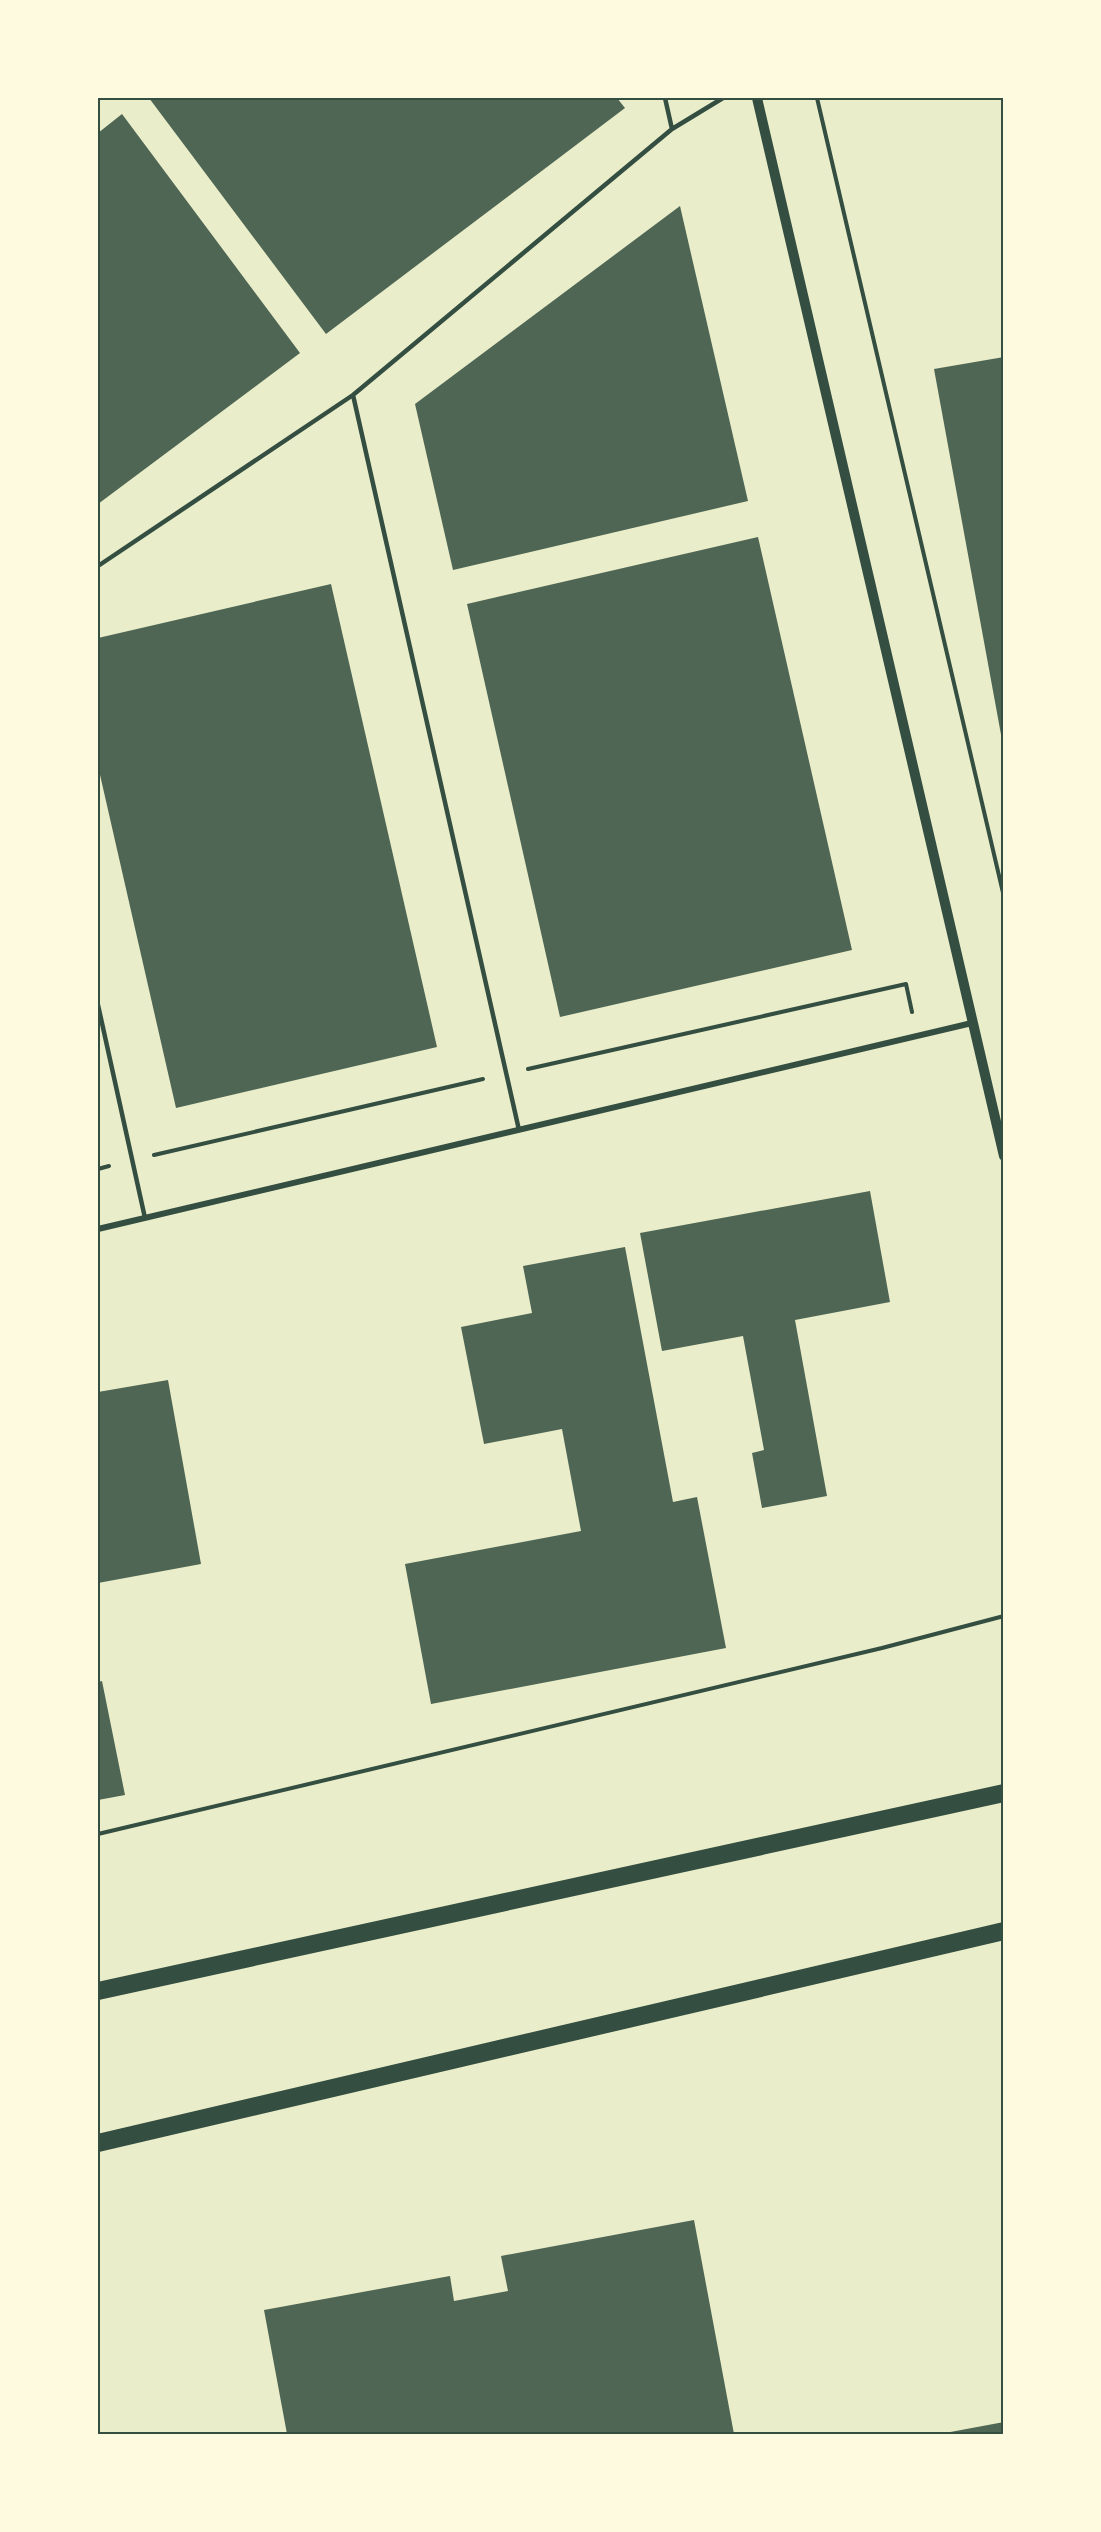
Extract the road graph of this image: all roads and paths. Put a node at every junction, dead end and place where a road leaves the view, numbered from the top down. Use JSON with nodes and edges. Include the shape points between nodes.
{"nodes":[{"id":1,"x":665,"y":98,"type":"edge"},
{"id":2,"x":723,"y":98,"type":"edge"},
{"id":3,"x":757,"y":98,"type":"edge"},
{"id":4,"x":817,"y":98,"type":"edge"},
{"id":5,"x":672,"y":129,"type":"junction"},
{"id":6,"x":353,"y":395,"type":"junction"},
{"id":7,"x":98,"y":566,"type":"edge"},
{"id":8,"x":1004,"y":897,"type":"edge"},
{"id":9,"x":98,"y":1005,"type":"edge"},
{"id":10,"x":972,"y":1023,"type":"junction"},
{"id":11,"x":519,"y":1130,"type":"junction"},
{"id":12,"x":1004,"y":1156,"type":"edge"},
{"id":13,"x":145,"y":1218,"type":"junction"},
{"id":14,"x":98,"y":1229,"type":"edge"},
{"id":15,"x":1004,"y":1616,"type":"edge"},
{"id":16,"x":1004,"y":1793,"type":"edge"},
{"id":17,"x":98,"y":1834,"type":"edge"},
{"id":18,"x":1004,"y":1931,"type":"edge"},
{"id":19,"x":98,"y":1990,"type":"edge"},
{"id":20,"x":98,"y":2143,"type":"edge"}],
"edges":[{"from":1,"to":5,"type":"lane"},
{"from":2,"to":5,"type":"lane"},
{"from":3,"to":10,"type":"street"},
{"from":4,"to":8,"type":"path"},
{"from":5,"to":6,"type":"lane"},
{"from":6,"to":7,"type":"lane"},
{"from":6,"to":11,"type":"lane"},
{"from":9,"to":13,"type":"lane"},
{"from":10,"to":11,"type":"street"},
{"from":10,"to":12,"type":"street"},
{"from":11,"to":13,"type":"street"},
{"from":13,"to":14,"type":"street"},
{"from":15,"to":17,"type":"path"},
{"from":16,"to":19,"type":"highway"},
{"from":18,"to":20,"type":"highway"}]}
